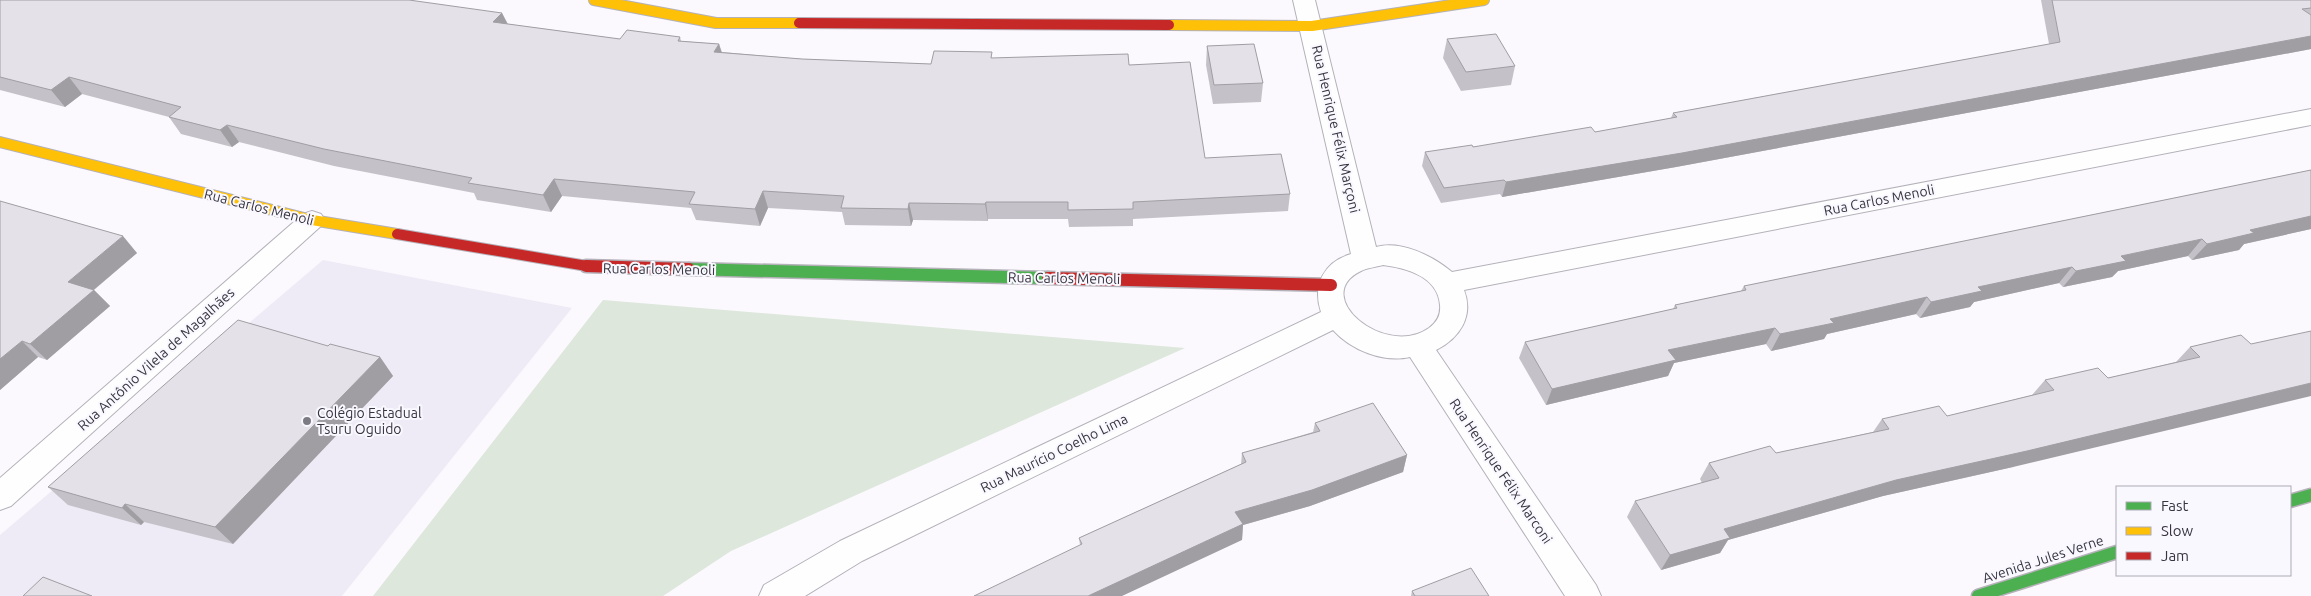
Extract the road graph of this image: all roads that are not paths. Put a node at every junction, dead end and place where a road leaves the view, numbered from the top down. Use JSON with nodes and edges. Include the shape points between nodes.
{"nodes":[{"id":1,"x":594,"y":0,"type":"edge"},
{"id":2,"x":1304,"y":0,"type":"edge"},
{"id":3,"x":1484,"y":0,"type":"edge"},
{"id":4,"x":1312,"y":26,"type":"junction"},
{"id":5,"x":2311,"y":117,"type":"edge"},
{"id":6,"x":0,"y":142,"type":"edge"},
{"id":7,"x":312,"y":220,"type":"junction"},
{"id":8,"x":1366,"y":258,"type":"junction"},
{"id":9,"x":1446,"y":283,"type":"junction"},
{"id":10,"x":1331,"y":285,"type":"junction"},
{"id":11,"x":1335,"y":316,"type":"junction"},
{"id":12,"x":1418,"y":346,"type":"junction"},
{"id":13,"x":2311,"y":495,"type":"edge"},
{"id":14,"x":0,"y":497,"type":"edge"},
{"id":15,"x":2291,"y":501,"type":"edge"},
{"id":16,"x":2116,"y":552,"type":"edge"},
{"id":17,"x":776,"y":596,"type":"edge"},
{"id":18,"x":1584,"y":596,"type":"edge"},
{"id":19,"x":1978,"y":596,"type":"edge"}],
"edges":[{"from":1,"to":4,"type":"street","via":[[716,24]]},
{"from":2,"to":4,"type":"street","name":"Rua Henrique Félix Marçoni"},
{"from":3,"to":4,"type":"street"},
{"from":4,"to":8,"type":"street","name":"Rua Henrique Félix Marçoni"},
{"from":5,"to":9,"type":"street","name":"Rua Carlos Menoli"},
{"from":6,"to":7,"type":"street","name":"Rua Carlos Menoli"},
{"from":7,"to":10,"type":"street","name":"Rua Carlos Menoli","via":[[594,267]]},
{"from":7,"to":14,"type":"street","name":"Rua Antônio Vilela de Magalhães"},
{"from":8,"to":9,"type":"street","via":[[1392,256],[1418,262]]},
{"from":8,"to":10,"type":"street","via":[[1344,268]]},
{"from":9,"to":12,"type":"street","via":[[1454,298],[1455,312],[1449,327],[1436,339]]},
{"from":10,"to":11,"type":"street","via":[[1329,298]]},
{"from":11,"to":12,"type":"street","via":[[1351,333],[1374,344],[1396,348]]},
{"from":11,"to":17,"type":"street","name":"Rua Maurício Coelho Lima","via":[[851,551]]},
{"from":12,"to":18,"type":"street","name":"Rua Henrique Félix Marconi"},
{"from":13,"to":15,"type":"street"},
{"from":16,"to":19,"type":"street","name":"Avenida Jules Verne"}]}
